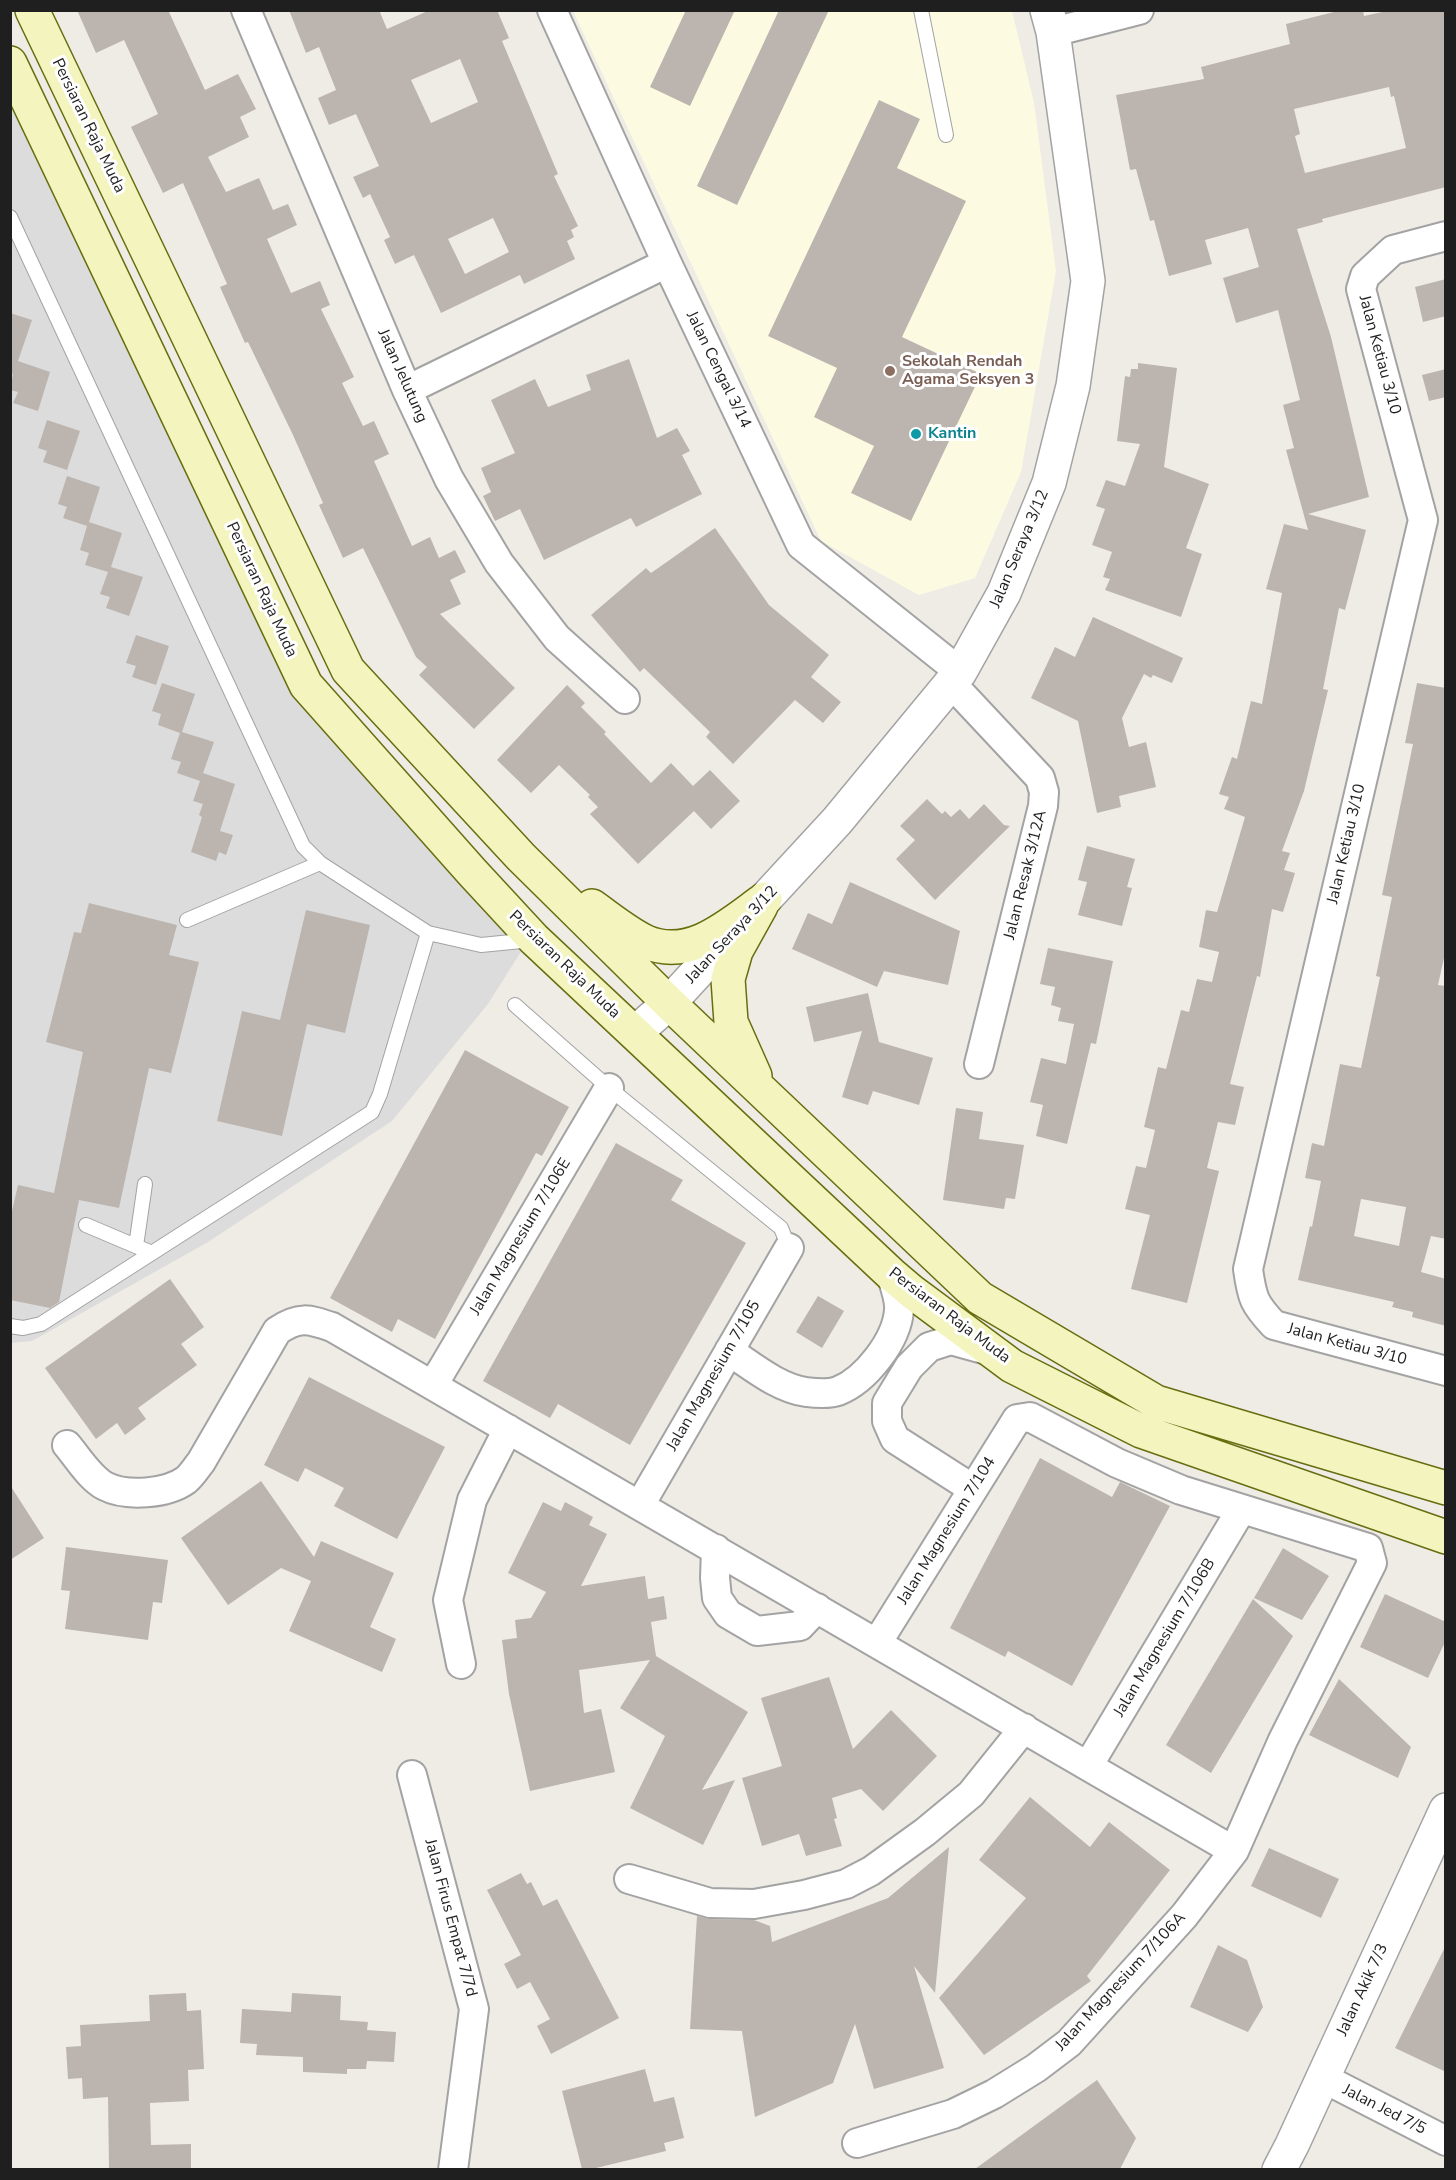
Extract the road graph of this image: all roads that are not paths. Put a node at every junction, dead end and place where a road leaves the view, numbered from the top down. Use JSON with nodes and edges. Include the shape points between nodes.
{"nodes":[{"id":1,"x":32,"y":10,"type":"edge"},
{"id":2,"x":246,"y":10,"type":"edge"},
{"id":3,"x":552,"y":10,"type":"edge"},
{"id":4,"x":921,"y":10,"type":"edge"},
{"id":5,"x":1139,"y":10,"type":"edge"},
{"id":6,"x":1050,"y":21,"type":"edge"},
{"id":7,"x":10,"y":63,"type":"edge"},
{"id":8,"x":946,"y":135,"type":"dead end"},
{"id":9,"x":10,"y":217,"type":"edge"},
{"id":10,"x":1446,"y":236,"type":"edge"},
{"id":11,"x":667,"y":263,"type":"junction"},
{"id":12,"x":407,"y":390,"type":"junction"},
{"id":13,"x":955,"y":677,"type":"junction"},
{"id":14,"x":625,"y":699,"type":"dead end"},
{"id":15,"x":521,"y":857,"type":"junction"},
{"id":16,"x":320,"y":863,"type":"junction"},
{"id":17,"x":765,"y":899,"type":"junction"},
{"id":18,"x":187,"y":920,"type":"dead end"},
{"id":19,"x":428,"y":933,"type":"junction"},
{"id":20,"x":534,"y":939,"type":"junction"},
{"id":21,"x":669,"y":1003,"type":"junction"},
{"id":22,"x":515,"y":1005,"type":"dead end"},
{"id":23,"x":634,"y":1033,"type":"junction"},
{"id":24,"x":979,"y":1064,"type":"dead end"},
{"id":25,"x":609,"y":1088,"type":"junction"},
{"id":26,"x":762,"y":1091,"type":"junction"},
{"id":27,"x":145,"y":1184,"type":"dead end"},
{"id":28,"x":86,"y":1225,"type":"dead end"},
{"id":29,"x":136,"y":1246,"type":"junction"},
{"id":30,"x":789,"y":1248,"type":"joint"},
{"id":31,"x":152,"y":1253,"type":"junction"},
{"id":32,"x":891,"y":1274,"type":"junction"},
{"id":33,"x":10,"y":1326,"type":"edge"},
{"id":34,"x":729,"y":1351,"type":"junction"},
{"id":35,"x":993,"y":1352,"type":"junction"},
{"id":36,"x":1446,"y":1371,"type":"edge"},
{"id":37,"x":433,"y":1385,"type":"junction"},
{"id":38,"x":508,"y":1429,"type":"junction"},
{"id":39,"x":67,"y":1445,"type":"dead end"},
{"id":40,"x":1446,"y":1488,"type":"edge"},
{"id":41,"x":973,"y":1489,"type":"junction"},
{"id":42,"x":640,"y":1505,"type":"junction"},
{"id":43,"x":1241,"y":1510,"type":"junction"},
{"id":44,"x":1446,"y":1537,"type":"edge"},
{"id":45,"x":716,"y":1549,"type":"junction"},
{"id":46,"x":817,"y":1608,"type":"junction"},
{"id":47,"x":877,"y":1643,"type":"junction"},
{"id":48,"x":462,"y":1664,"type":"dead end"},
{"id":49,"x":1024,"y":1728,"type":"junction"},
{"id":50,"x":1088,"y":1766,"type":"junction"},
{"id":51,"x":412,"y":1775,"type":"dead end"},
{"id":52,"x":1446,"y":1810,"type":"edge"},
{"id":53,"x":1233,"y":1851,"type":"junction"},
{"id":54,"x":629,"y":1879,"type":"dead end"},
{"id":55,"x":1323,"y":2078,"type":"junction"},
{"id":56,"x":1446,"y":2141,"type":"edge"},
{"id":57,"x":857,"y":2143,"type":"dead end"},
{"id":58,"x":453,"y":2169,"type":"edge"},
{"id":59,"x":1279,"y":2169,"type":"edge"}],
"edges":[{"from":1,"to":15,"type":"main road","name":"Persiaran Raja Muda","via":[[348,670]]},
{"from":2,"to":12,"type":"street","name":"Jalan Jelutung"},
{"from":3,"to":11,"type":"street","name":"Jalan Cengal 3/14"},
{"from":4,"to":8,"type":"lane"},
{"from":5,"to":6,"type":"street"},
{"from":6,"to":13,"type":"street","name":"Jalan Seraya 3/12","via":[[1088,281],[1073,386],[1049,483],[1004,593]]},
{"from":7,"to":20,"type":"main road","name":"Persiaran Raja Muda","via":[[306,685]]},
{"from":9,"to":16,"type":"lane","via":[[303,846]]},
{"from":10,"to":36,"type":"street","name":"Jalan Ketiau 3/10","via":[[1393,250],[1365,276],[1361,289],[1423,520],[1248,1269],[1252,1294],[1274,1325]]},
{"from":11,"to":12,"type":"street"},
{"from":11,"to":13,"type":"street","name":"Jalan Cengal 3/14","via":[[801,544]]},
{"from":12,"to":14,"type":"street","name":"Jalan Jelutung","via":[[449,479],[499,563],[557,638]]},
{"from":13,"to":17,"type":"street","name":"Jalan Seraya 3/12","via":[[837,821]]},
{"from":13,"to":24,"type":"street","name":"Jalan Resak 3/12A","via":[[1040,778],[1044,792]]},
{"from":15,"to":17,"type":"main road","via":[[644,941],[665,948],[708,939]]},
{"from":15,"to":21,"type":"main road","name":"Persiaran Raja Muda"},
{"from":16,"to":18,"type":"lane"},
{"from":16,"to":19,"type":"lane"},
{"from":17,"to":21,"type":"street","name":"Jalan Seraya 3/12"},
{"from":17,"to":26,"type":"main road","via":[[736,951],[728,979],[731,1022]]},
{"from":19,"to":20,"type":"lane","via":[[481,945]]},
{"from":19,"to":31,"type":"lane","via":[[372,1112]]},
{"from":20,"to":23,"type":"main road","name":"Persiaran Raja Muda"},
{"from":21,"to":23,"type":"street","name":"Jalan Seraya 3/12"},
{"from":21,"to":26,"type":"main road","name":"Persiaran Raja Muda"},
{"from":22,"to":25,"type":"lane"},
{"from":23,"to":32,"type":"main road","name":"Persiaran Raja Muda"},
{"from":25,"to":30,"type":"lane","via":[[780,1228]]},
{"from":25,"to":37,"type":"street","name":"Jalan Magnesium 7/106E"},
{"from":26,"to":40,"type":"main road","name":"Persiaran Raja Muda","via":[[980,1298],[1156,1402]]},
{"from":27,"to":29,"type":"lane"},
{"from":28,"to":29,"type":"lane"},
{"from":29,"to":31,"type":"lane"},
{"from":30,"to":34,"type":"street","name":"Jalan Magnesium 7/105"},
{"from":31,"to":33,"type":"lane","via":[[41,1324]]},
{"from":32,"to":34,"type":"street","via":[[899,1308],[892,1336],[858,1380],[836,1392],[805,1392],[780,1383]]},
{"from":32,"to":35,"type":"main road","name":"Persiaran Raja Muda"},
{"from":34,"to":42,"type":"street","name":"Jalan Magnesium 7/105"},
{"from":35,"to":41,"type":"street","via":[[951,1340],[929,1347],[909,1367],[887,1403],[887,1421],[895,1439]]},
{"from":35,"to":44,"type":"main road","name":"Persiaran Raja Muda","via":[[1012,1366],[1141,1431]]},
{"from":37,"to":38,"type":"street"},
{"from":37,"to":39,"type":"street","via":[[332,1327],[309,1319],[290,1322],[277,1331],[201,1462],[178,1485],[160,1491],[122,1492],[104,1486]]},
{"from":38,"to":42,"type":"street"},
{"from":38,"to":48,"type":"street","via":[[472,1500],[448,1600]]},
{"from":41,"to":43,"type":"street","name":"Jalan Magnesium 7/104","via":[[1017,1419],[1030,1417],[1117,1463]]},
{"from":41,"to":47,"type":"street","name":"Jalan Magnesium 7/104"},
{"from":42,"to":45,"type":"street"},
{"from":43,"to":50,"type":"street","name":"Jalan Magnesium 7/106B"},
{"from":43,"to":53,"type":"street","name":"Jalan Magnesium 7/106A","via":[[1368,1548],[1372,1563],[1283,1740]]},
{"from":45,"to":46,"type":"street"},
{"from":45,"to":46,"type":"street","via":[[717,1598],[728,1614],[757,1631],[800,1626]]},
{"from":46,"to":47,"type":"street"},
{"from":47,"to":49,"type":"street"},
{"from":49,"to":50,"type":"street"},
{"from":49,"to":54,"type":"street","via":[[971,1794],[925,1832],[846,1884],[754,1904],[732,1904],[710,1903]]},
{"from":50,"to":53,"type":"street"},
{"from":51,"to":58,"type":"street","name":"Jalan Firus Empat 7/7d","via":[[474,2009]]},
{"from":52,"to":55,"type":"street","name":"Jalan Akik 7/3"},
{"from":53,"to":57,"type":"street","name":"Jalan Magnesium 7/106A","via":[[1184,1916],[1069,2043],[1045,2062],[953,2114]]},
{"from":55,"to":56,"type":"street","name":"Jalan Jed 7/5"},
{"from":55,"to":59,"type":"street","name":"Jalan Akik 7/3"}]}
